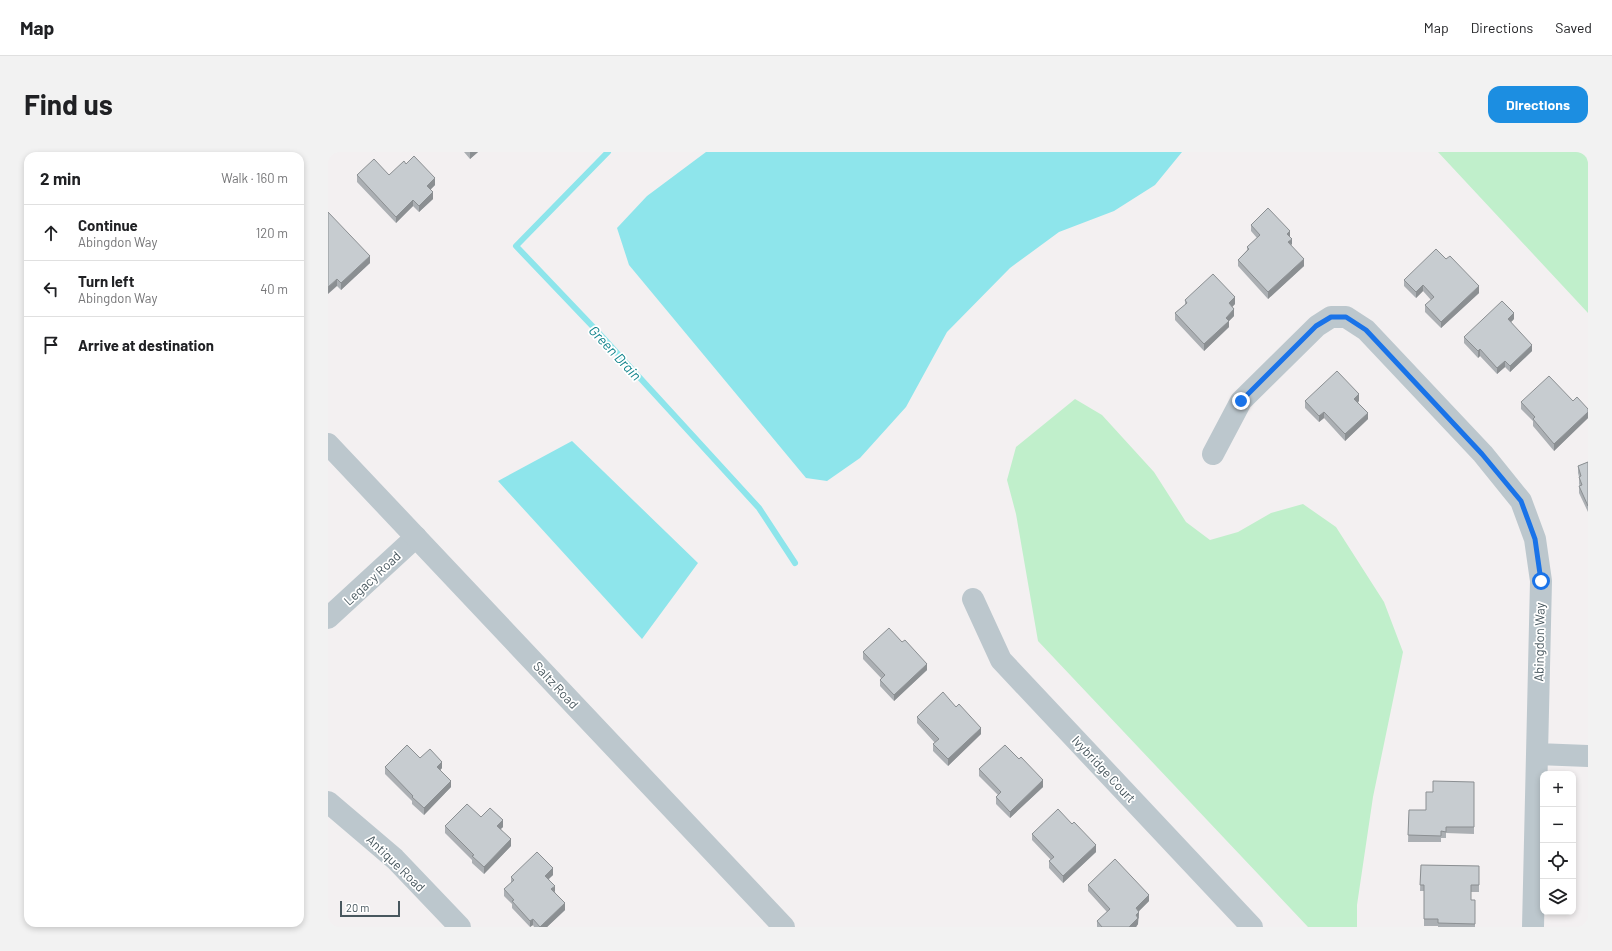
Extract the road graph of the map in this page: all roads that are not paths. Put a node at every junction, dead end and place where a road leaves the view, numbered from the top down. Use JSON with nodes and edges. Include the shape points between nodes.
{"nodes":[{"id":1,"x":328,"y":444,"type":"edge"},
{"id":2,"x":1213,"y":454,"type":"dead end"},
{"id":3,"x":416,"y":537,"type":"junction"},
{"id":4,"x":973,"y":599,"type":"dead end"},
{"id":5,"x":328,"y":618,"type":"edge"},
{"id":6,"x":1537,"y":754,"type":"junction"},
{"id":7,"x":1588,"y":756,"type":"edge"},
{"id":8,"x":328,"y":802,"type":"edge"},
{"id":9,"x":460,"y":927,"type":"edge"},
{"id":10,"x":784,"y":927,"type":"edge"},
{"id":11,"x":1252,"y":927,"type":"edge"},
{"id":12,"x":1533,"y":927,"type":"edge"}],
"edges":[{"from":1,"to":3,"type":"street","name":"Saltz Road"},
{"from":2,"to":6,"type":"street","name":"Abingdon Way","via":[[1241,401],[1316,326],[1331,317],[1346,317],[1366,330],[1482,454],[1521,501],[1535,539],[1541,581]]},
{"from":3,"to":5,"type":"street","name":"Legacy Road"},
{"from":3,"to":10,"type":"street","name":"Saltz Road"},
{"from":4,"to":11,"type":"street","name":"Ivybridge Court","via":[[1000,660]]},
{"from":6,"to":7,"type":"street"},
{"from":6,"to":12,"type":"street","name":"Abingdon Way"},
{"from":8,"to":9,"type":"street","name":"Antique Road","via":[[395,859]]}]}
